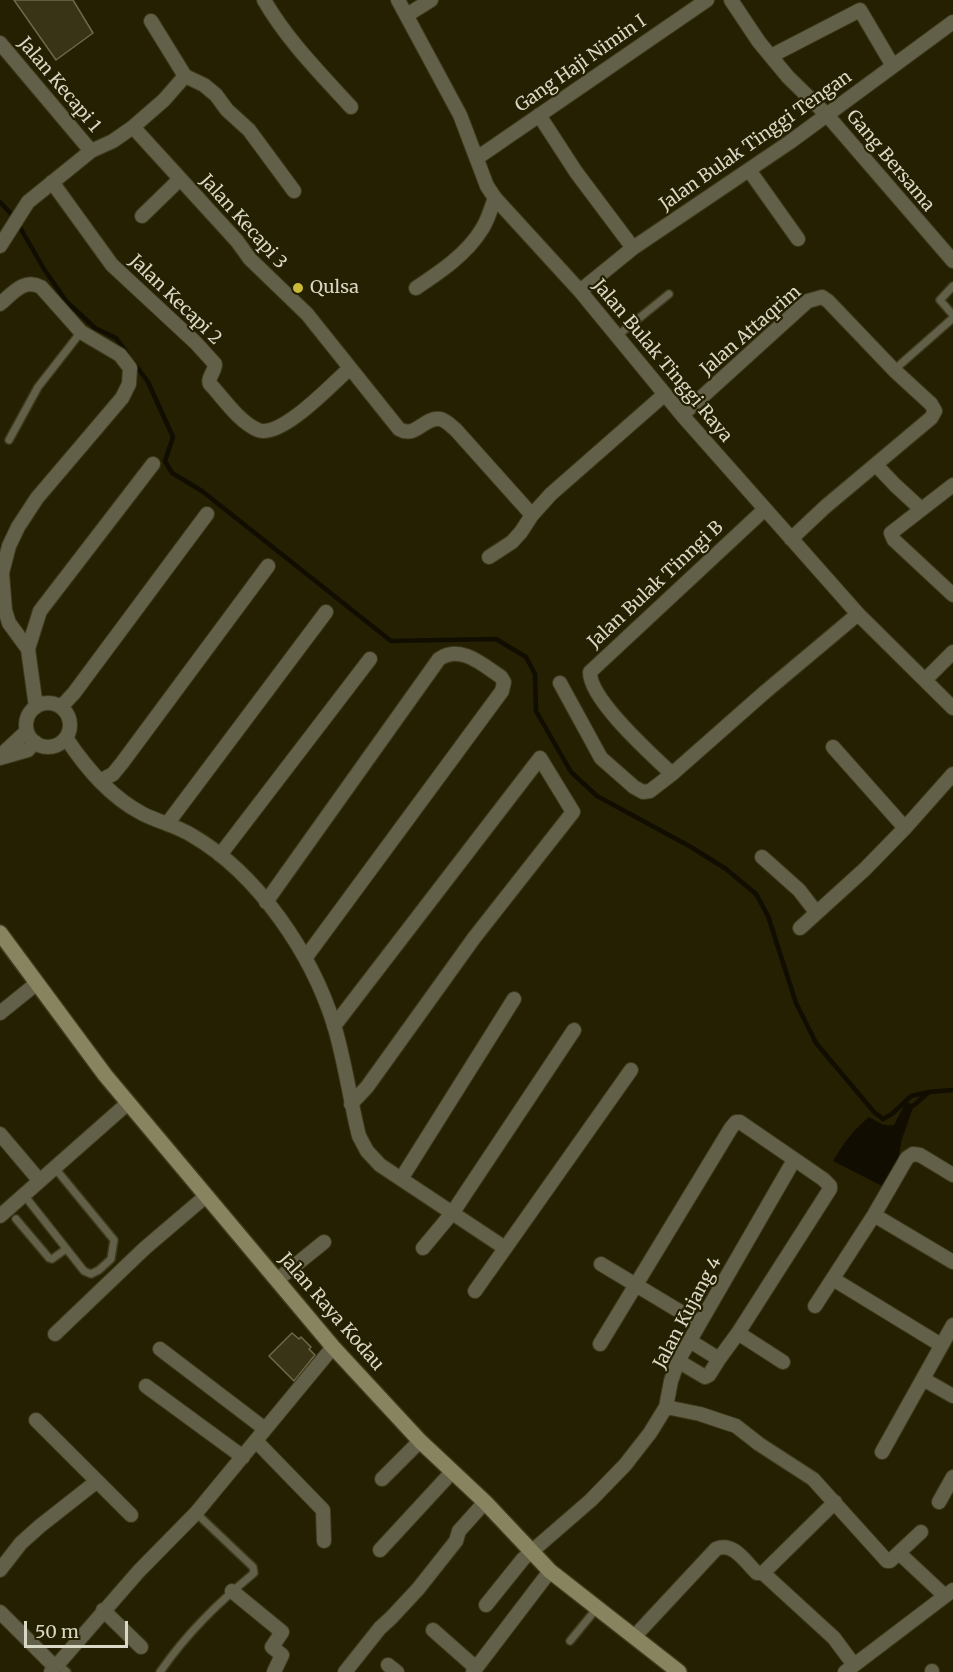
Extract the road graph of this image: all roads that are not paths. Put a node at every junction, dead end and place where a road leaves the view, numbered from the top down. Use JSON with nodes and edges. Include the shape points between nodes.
{"nodes":[{"id":1,"x":264,"y":0,"type":"edge"},
{"id":2,"x":398,"y":0,"type":"edge"},
{"id":3,"x":431,"y":0,"type":"edge"},
{"id":4,"x":707,"y":0,"type":"edge"},
{"id":5,"x":731,"y":0,"type":"edge"},
{"id":6,"x":407,"y":15,"type":"junction"},
{"id":7,"x":151,"y":21,"type":"dead end"},
{"id":8,"x":953,"y":22,"type":"edge"},
{"id":9,"x":0,"y":44,"type":"edge"},
{"id":10,"x":771,"y":56,"type":"junction"},
{"id":11,"x":893,"y":66,"type":"junction"},
{"id":12,"x":185,"y":75,"type":"junction"},
{"id":13,"x":351,"y":107,"type":"dead end"},
{"id":14,"x":539,"y":115,"type":"junction"},
{"id":15,"x":827,"y":115,"type":"junction"},
{"id":16,"x":133,"y":128,"type":"junction"},
{"id":17,"x":91,"y":151,"type":"junction"},
{"id":18,"x":477,"y":158,"type":"junction"},
{"id":19,"x":749,"y":170,"type":"junction"},
{"id":20,"x":180,"y":179,"type":"junction"},
{"id":21,"x":52,"y":182,"type":"junction"},
{"id":22,"x":294,"y":190,"type":"dead end"},
{"id":23,"x":495,"y":198,"type":"junction"},
{"id":24,"x":142,"y":216,"type":"dead end"},
{"id":25,"x":798,"y":238,"type":"dead end"},
{"id":26,"x":0,"y":246,"type":"edge"},
{"id":27,"x":633,"y":248,"type":"junction"},
{"id":28,"x":953,"y":261,"type":"edge"},
{"id":29,"x":953,"y":286,"type":"edge"},
{"id":30,"x":416,"y":288,"type":"dead end"},
{"id":31,"x":580,"y":291,"type":"junction"},
{"id":32,"x":669,"y":294,"type":"dead end"},
{"id":33,"x":0,"y":304,"type":"edge"},
{"id":34,"x":953,"y":316,"type":"edge"},
{"id":35,"x":81,"y":332,"type":"junction"},
{"id":36,"x":617,"y":336,"type":"junction"},
{"id":37,"x":349,"y":369,"type":"junction"},
{"id":38,"x":894,"y":370,"type":"junction"},
{"id":39,"x":665,"y":394,"type":"junction"},
{"id":40,"x":682,"y":415,"type":"junction"},
{"id":41,"x":9,"y":440,"type":"dead end"},
{"id":42,"x":153,"y":464,"type":"dead end"},
{"id":43,"x":876,"y":465,"type":"junction"},
{"id":44,"x":953,"y":485,"type":"edge"},
{"id":45,"x":765,"y":509,"type":"junction"},
{"id":46,"x":921,"y":509,"type":"junction"},
{"id":47,"x":207,"y":514,"type":"dead end"},
{"id":48,"x":531,"y":515,"type":"junction"},
{"id":49,"x":791,"y":539,"type":"junction"},
{"id":50,"x":489,"y":557,"type":"dead end"},
{"id":51,"x":268,"y":566,"type":"dead end"},
{"id":52,"x":2,"y":595,"type":"edge"},
{"id":53,"x":953,"y":595,"type":"edge"},
{"id":54,"x":326,"y":612,"type":"dead end"},
{"id":55,"x":858,"y":614,"type":"junction"},
{"id":56,"x":28,"y":649,"type":"junction"},
{"id":57,"x":953,"y":652,"type":"edge"},
{"id":58,"x":370,"y":659,"type":"dead end"},
{"id":59,"x":925,"y":680,"type":"junction"},
{"id":60,"x":560,"y":683,"type":"dead end"},
{"id":61,"x":36,"y":707,"type":"junction"},
{"id":62,"x":61,"y":707,"type":"junction"},
{"id":63,"x":953,"y":708,"type":"edge"},
{"id":64,"x":31,"y":737,"type":"junction"},
{"id":65,"x":66,"y":738,"type":"junction"},
{"id":66,"x":833,"y":747,"type":"dead end"},
{"id":67,"x":0,"y":757,"type":"edge"},
{"id":68,"x":672,"y":774,"type":"junction"},
{"id":69,"x":953,"y":774,"type":"edge"},
{"id":70,"x":100,"y":781,"type":"junction"},
{"id":71,"x":167,"y":824,"type":"junction"},
{"id":72,"x":905,"y":828,"type":"junction"},
{"id":73,"x":220,"y":855,"type":"junction"},
{"id":74,"x":762,"y":857,"type":"dead end"},
{"id":75,"x":266,"y":902,"type":"junction"},
{"id":76,"x":816,"y":912,"type":"junction"},
{"id":77,"x":800,"y":928,"type":"dead end"},
{"id":78,"x":0,"y":933,"type":"edge"},
{"id":79,"x":306,"y":957,"type":"junction"},
{"id":80,"x":36,"y":984,"type":"junction"},
{"id":81,"x":514,"y":999,"type":"dead end"},
{"id":82,"x":0,"y":1013,"type":"edge"},
{"id":83,"x":334,"y":1026,"type":"junction"},
{"id":84,"x":574,"y":1030,"type":"dead end"},
{"id":85,"x":631,"y":1070,"type":"dead end"},
{"id":86,"x":128,"y":1103,"type":"junction"},
{"id":87,"x":351,"y":1104,"type":"junction"},
{"id":88,"x":0,"y":1134,"type":"edge"},
{"id":89,"x":794,"y":1160,"type":"junction"},
{"id":90,"x":54,"y":1167,"type":"junction"},
{"id":91,"x":953,"y":1175,"type":"edge"},
{"id":92,"x":401,"y":1179,"type":"junction"},
{"id":93,"x":39,"y":1180,"type":"junction"},
{"id":94,"x":24,"y":1195,"type":"junction"},
{"id":95,"x":206,"y":1196,"type":"junction"},
{"id":96,"x":453,"y":1212,"type":"junction"},
{"id":97,"x":874,"y":1215,"type":"junction"},
{"id":98,"x":0,"y":1216,"type":"edge"},
{"id":99,"x":16,"y":1219,"type":"dead end"},
{"id":100,"x":324,"y":1242,"type":"dead end"},
{"id":101,"x":423,"y":1248,"type":"dead end"},
{"id":102,"x":505,"y":1248,"type":"junction"},
{"id":103,"x":66,"y":1249,"type":"junction"},
{"id":104,"x":953,"y":1262,"type":"edge"},
{"id":105,"x":601,"y":1264,"type":"dead end"},
{"id":106,"x":833,"y":1279,"type":"junction"},
{"id":107,"x":277,"y":1280,"type":"junction"},
{"id":108,"x":636,"y":1285,"type":"junction"},
{"id":109,"x":475,"y":1291,"type":"dead end"},
{"id":110,"x":815,"y":1306,"type":"dead end"},
{"id":111,"x":699,"y":1323,"type":"junction"},
{"id":112,"x":953,"y":1325,"type":"edge"},
{"id":113,"x":738,"y":1333,"type":"junction"},
{"id":114,"x":55,"y":1334,"type":"dead end"},
{"id":115,"x":690,"y":1341,"type":"junction"},
{"id":116,"x":600,"y":1344,"type":"dead end"},
{"id":117,"x":941,"y":1346,"type":"junction"},
{"id":118,"x":333,"y":1347,"type":"junction"},
{"id":119,"x":160,"y":1349,"type":"dead end"},
{"id":120,"x":719,"y":1359,"type":"junction"},
{"id":121,"x":678,"y":1362,"type":"junction"},
{"id":122,"x":783,"y":1362,"type":"dead end"},
{"id":123,"x":922,"y":1380,"type":"junction"},
{"id":124,"x":146,"y":1386,"type":"dead end"},
{"id":125,"x":953,"y":1396,"type":"edge"},
{"id":126,"x":666,"y":1407,"type":"junction"},
{"id":127,"x":36,"y":1420,"type":"dead end"},
{"id":128,"x":265,"y":1429,"type":"junction"},
{"id":129,"x":255,"y":1441,"type":"junction"},
{"id":130,"x":420,"y":1441,"type":"junction"},
{"id":131,"x":882,"y":1452,"type":"dead end"},
{"id":132,"x":243,"y":1456,"type":"junction"},
{"id":133,"x":452,"y":1472,"type":"junction"},
{"id":134,"x":953,"y":1477,"type":"edge"},
{"id":135,"x":382,"y":1479,"type":"dead end"},
{"id":136,"x":96,"y":1482,"type":"junction"},
{"id":137,"x":484,"y":1502,"type":"junction"},
{"id":138,"x":939,"y":1502,"type":"dead end"},
{"id":139,"x":835,"y":1503,"type":"junction"},
{"id":140,"x":196,"y":1514,"type":"junction"},
{"id":141,"x":131,"y":1515,"type":"dead end"},
{"id":142,"x":921,"y":1532,"type":"dead end"},
{"id":143,"x":324,"y":1540,"type":"dead end"},
{"id":144,"x":380,"y":1550,"type":"dead end"},
{"id":145,"x":531,"y":1551,"type":"junction"},
{"id":146,"x":899,"y":1553,"type":"junction"},
{"id":147,"x":0,"y":1570,"type":"edge"},
{"id":148,"x":550,"y":1570,"type":"junction"},
{"id":149,"x":763,"y":1573,"type":"junction"},
{"id":150,"x":232,"y":1591,"type":"junction"},
{"id":151,"x":949,"y":1593,"type":"edge"},
{"id":152,"x":486,"y":1605,"type":"dead end"},
{"id":153,"x":597,"y":1608,"type":"junction"},
{"id":154,"x":103,"y":1610,"type":"junction"},
{"id":155,"x":0,"y":1612,"type":"edge"},
{"id":156,"x":433,"y":1630,"type":"dead end"},
{"id":157,"x":634,"y":1637,"type":"junction"},
{"id":158,"x":570,"y":1641,"type":"dead end"},
{"id":159,"x":141,"y":1647,"type":"dead end"},
{"id":160,"x":58,"y":1669,"type":"edge"},
{"id":161,"x":850,"y":1669,"type":"edge"},
{"id":162,"x":474,"y":1670,"type":"edge"},
{"id":163,"x":160,"y":1672,"type":"edge"},
{"id":164,"x":274,"y":1672,"type":"edge"},
{"id":165,"x":345,"y":1672,"type":"edge"},
{"id":166,"x":679,"y":1672,"type":"edge"}],
"edges":[{"from":1,"to":13,"type":"street","via":[[297,48]]},
{"from":2,"to":6,"type":"street","name":"Jalan Bulak Tinggi Raya"},
{"from":3,"to":6,"type":"street"},
{"from":4,"to":14,"type":"street","name":"Gang Haji Nimin I"},
{"from":5,"to":10,"type":"street","name":"Gang Bersama"},
{"from":6,"to":18,"type":"street","name":"Jalan Bulak Tinggi Raya","via":[[460,115]]},
{"from":7,"to":12,"type":"street"},
{"from":8,"to":11,"type":"street","name":"Jalan Bulak Tinggi Tengan"},
{"from":9,"to":17,"type":"street","name":"Jalan Kecapi 1"},
{"from":10,"to":11,"type":"street","via":[[860,10]]},
{"from":10,"to":15,"type":"street","name":"Gang Bersama"},
{"from":11,"to":15,"type":"street","name":"Jalan Bulak Tinggi Tengan"},
{"from":12,"to":16,"type":"street"},
{"from":12,"to":22,"type":"street","via":[[216,95],[249,130]]},
{"from":14,"to":18,"type":"street","name":"Gang Haji Nimin I"},
{"from":14,"to":27,"type":"street"},
{"from":15,"to":19,"type":"street","name":"Jalan Bulak Tinggi Tengan"},
{"from":15,"to":28,"type":"street","name":"Gang Bersama"},
{"from":16,"to":17,"type":"street"},
{"from":16,"to":20,"type":"street","name":"Jalan Kecapi 3"},
{"from":17,"to":21,"type":"street"},
{"from":18,"to":23,"type":"street","name":"Jalan Bulak Tinggi Raya"},
{"from":19,"to":25,"type":"street"},
{"from":19,"to":27,"type":"street","name":"Jalan Bulak Tinggi Tengan"},
{"from":20,"to":24,"type":"street"},
{"from":20,"to":37,"type":"street","name":"Jalan Kecapi 3","via":[[250,259],[307,314]]},
{"from":21,"to":26,"type":"street","via":[[28,202]]},
{"from":21,"to":37,"type":"street","name":"Jalan Kecapi 2","via":[[112,264],[211,359],[215,368],[210,384],[258,430],[276,429],[295,417]]},
{"from":23,"to":30,"type":"street","via":[[473,240],[445,269]]},
{"from":23,"to":31,"type":"street","name":"Jalan Bulak Tinggi Raya"},
{"from":27,"to":31,"type":"street","name":"Jalan Bulak Tinggi Tengan"},
{"from":29,"to":34,"type":"lane","via":[[940,300]]},
{"from":31,"to":36,"type":"street","name":"Jalan Bulak Tinggi Raya"},
{"from":32,"to":36,"type":"lane"},
{"from":33,"to":35,"type":"street","via":[[25,284],[33,283]]},
{"from":34,"to":38,"type":"lane"},
{"from":35,"to":41,"type":"lane","via":[[38,387]]},
{"from":35,"to":52,"type":"street","via":[[120,355],[130,368],[129,384],[122,398],[37,498],[18,527],[2,573]]},
{"from":36,"to":39,"type":"street","name":"Jalan Bulak Tinggi Raya"},
{"from":37,"to":48,"type":"street","via":[[403,432],[412,432],[436,419],[456,430]]},
{"from":38,"to":40,"type":"street","name":"Jalan Attaqrim","via":[[828,301],[816,298]]},
{"from":38,"to":43,"type":"street","name":"Jalan Attaqrim","via":[[935,411]]},
{"from":39,"to":40,"type":"street","name":"Jalan Bulak Tinggi Raya"},
{"from":39,"to":48,"type":"street"},
{"from":40,"to":45,"type":"street","name":"Jalan Bulak Tinggi Raya"},
{"from":42,"to":56,"type":"street","via":[[40,611]]},
{"from":43,"to":46,"type":"street"},
{"from":43,"to":49,"type":"street","name":"Jalan Attaqrim"},
{"from":44,"to":46,"type":"street"},
{"from":45,"to":49,"type":"street","name":"Jalan Bulak Tinggi Raya"},
{"from":45,"to":68,"type":"street","name":"Jalan Bulak Tinngi B","via":[[590,672],[592,685],[607,708]]},
{"from":46,"to":53,"type":"street","via":[[892,530],[892,536]]},
{"from":47,"to":62,"type":"street"},
{"from":48,"to":50,"type":"street","via":[[522,532]]},
{"from":49,"to":55,"type":"street","name":"Jalan Bulak Tinggi Raya"},
{"from":51,"to":70,"type":"street","via":[[122,764]]},
{"from":52,"to":56,"type":"street","via":[[9,623]]},
{"from":54,"to":71,"type":"street"},
{"from":55,"to":59,"type":"street","name":"Jalan Bulak Tinggi Raya"},
{"from":55,"to":68,"type":"street"},
{"from":56,"to":61,"type":"street"},
{"from":57,"to":59,"type":"street"},
{"from":58,"to":73,"type":"street"},
{"from":59,"to":63,"type":"street","name":"Jalan Bulak Tinggi Raya"},
{"from":60,"to":68,"type":"street","via":[[601,758],[634,787],[650,791]]},
{"from":61,"to":62,"type":"street","via":[[48,703]]},
{"from":61,"to":64,"type":"street","via":[[27,718]]},
{"from":62,"to":65,"type":"street","via":[[69,718]]},
{"from":64,"to":65,"type":"street","via":[[48,747]]},
{"from":64,"to":67,"type":"street"},
{"from":65,"to":70,"type":"street"},
{"from":66,"to":72,"type":"street"},
{"from":69,"to":72,"type":"street"},
{"from":70,"to":71,"type":"street","via":[[142,814]]},
{"from":71,"to":73,"type":"street","via":[[192,835]]},
{"from":72,"to":76,"type":"street"},
{"from":73,"to":75,"type":"street"},
{"from":74,"to":76,"type":"street","via":[[799,890]]},
{"from":75,"to":79,"type":"street"},
{"from":75,"to":79,"type":"street","via":[[439,659],[455,653],[469,656],[501,677],[502,691]]},
{"from":76,"to":77,"type":"street"},
{"from":78,"to":80,"type":"street","name":"Jalan Raya Kodau"},
{"from":79,"to":83,"type":"street"},
{"from":80,"to":82,"type":"street"},
{"from":80,"to":86,"type":"street","name":"Jalan Raya Kodau"},
{"from":81,"to":92,"type":"street"},
{"from":83,"to":87,"type":"street"},
{"from":83,"to":87,"type":"street","via":[[540,758],[573,812]]},
{"from":84,"to":96,"type":"street"},
{"from":85,"to":102,"type":"street"},
{"from":86,"to":90,"type":"street"},
{"from":86,"to":95,"type":"street","name":"Jalan Raya Kodau"},
{"from":87,"to":92,"type":"street","via":[[367,1151]]},
{"from":88,"to":93,"type":"street"},
{"from":89,"to":108,"type":"street","via":[[736,1122]]},
{"from":89,"to":111,"type":"street","name":"Jalan Kujang 4"},
{"from":89,"to":113,"type":"street","via":[[828,1182],[830,1189]]},
{"from":90,"to":93,"type":"street"},
{"from":90,"to":103,"type":"lane","via":[[114,1240],[111,1259],[91,1274]]},
{"from":91,"to":97,"type":"street","via":[[913,1154]]},
{"from":92,"to":96,"type":"street"},
{"from":93,"to":94,"type":"street"},
{"from":94,"to":98,"type":"street"},
{"from":94,"to":103,"type":"lane"},
{"from":95,"to":107,"type":"street","name":"Jalan Raya Kodau"},
{"from":95,"to":114,"type":"street"},
{"from":96,"to":101,"type":"street"},
{"from":96,"to":102,"type":"street"},
{"from":97,"to":104,"type":"street"},
{"from":97,"to":106,"type":"street"},
{"from":99,"to":103,"type":"lane","via":[[49,1258]]},
{"from":100,"to":107,"type":"street"},
{"from":102,"to":109,"type":"street"},
{"from":105,"to":108,"type":"street"},
{"from":106,"to":110,"type":"street"},
{"from":106,"to":117,"type":"street"},
{"from":107,"to":118,"type":"street","name":"Jalan Raya Kodau"},
{"from":108,"to":111,"type":"street"},
{"from":108,"to":116,"type":"street"},
{"from":111,"to":115,"type":"street","name":"Jalan Kujang 4"},
{"from":112,"to":117,"type":"street"},
{"from":113,"to":120,"type":"street"},
{"from":113,"to":122,"type":"street"},
{"from":115,"to":120,"type":"street"},
{"from":115,"to":121,"type":"street","name":"Jalan Kujang 4"},
{"from":117,"to":123,"type":"street"},
{"from":118,"to":128,"type":"street"},
{"from":118,"to":130,"type":"street","name":"Jalan Raya Kodau"},
{"from":119,"to":128,"type":"street"},
{"from":120,"to":121,"type":"street","via":[[705,1377]]},
{"from":121,"to":126,"type":"street","name":"Jalan Kujang 4"},
{"from":123,"to":125,"type":"street"},
{"from":123,"to":131,"type":"street"},
{"from":124,"to":132,"type":"street"},
{"from":126,"to":139,"type":"street","via":[[736,1426],[813,1479]]},
{"from":126,"to":145,"type":"street","name":"Jalan Kujang 4","via":[[626,1465]]},
{"from":127,"to":136,"type":"street"},
{"from":128,"to":129,"type":"street"},
{"from":129,"to":132,"type":"street"},
{"from":129,"to":143,"type":"street","via":[[323,1510]]},
{"from":130,"to":133,"type":"street","name":"Jalan Raya Kodau"},
{"from":130,"to":135,"type":"street"},
{"from":132,"to":140,"type":"street"},
{"from":133,"to":137,"type":"street","name":"Jalan Raya Kodau"},
{"from":133,"to":144,"type":"street"},
{"from":134,"to":138,"type":"street"},
{"from":136,"to":141,"type":"street"},
{"from":136,"to":147,"type":"street","via":[[21,1543]]},
{"from":137,"to":145,"type":"street","name":"Jalan Raya Kodau"},
{"from":137,"to":165,"type":"street","via":[[418,1588],[371,1637]]},
{"from":139,"to":146,"type":"street","via":[[883,1558],[890,1561]]},
{"from":139,"to":149,"type":"street"},
{"from":140,"to":150,"type":"lane","via":[[253,1567],[254,1573]]},
{"from":140,"to":154,"type":"street"},
{"from":142,"to":146,"type":"street"},
{"from":145,"to":148,"type":"street","name":"Jalan Raya Kodau"},
{"from":145,"to":152,"type":"street","name":"Jalan Kujang 4"},
{"from":146,"to":151,"type":"street"},
{"from":148,"to":153,"type":"street","name":"Jalan Raya Kodau"},
{"from":148,"to":162,"type":"street"},
{"from":149,"to":157,"type":"street","via":[[755,1571],[734,1550],[720,1547]]},
{"from":149,"to":161,"type":"street","via":[[834,1638]]},
{"from":150,"to":163,"type":"lane","via":[[182,1642]]},
{"from":150,"to":164,"type":"street","via":[[282,1632],[272,1647],[282,1655]]},
{"from":151,"to":161,"type":"street"},
{"from":153,"to":157,"type":"street","name":"Jalan Raya Kodau"},
{"from":153,"to":158,"type":"lane"},
{"from":154,"to":159,"type":"street"},
{"from":154,"to":160,"type":"street"},
{"from":155,"to":160,"type":"street"},
{"from":156,"to":162,"type":"street"},
{"from":157,"to":166,"type":"street","name":"Jalan Raya Kodau"}]}
